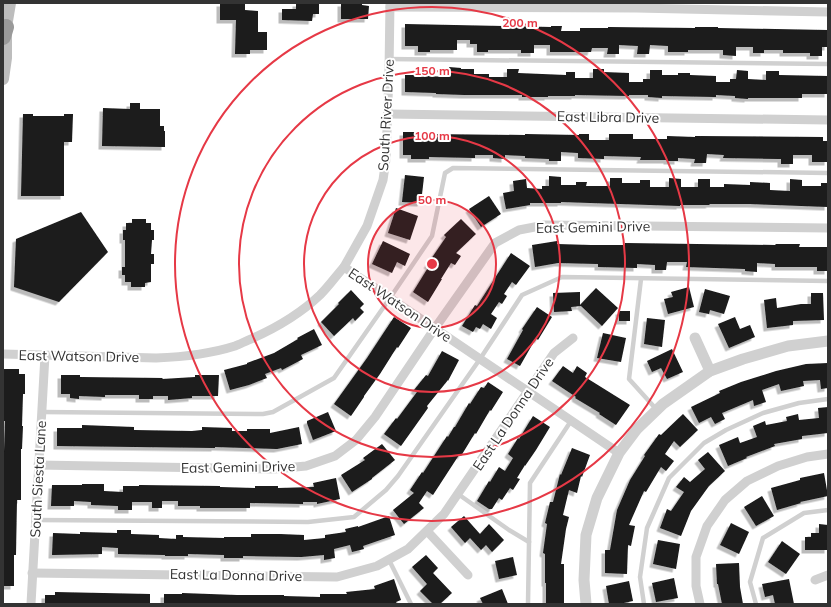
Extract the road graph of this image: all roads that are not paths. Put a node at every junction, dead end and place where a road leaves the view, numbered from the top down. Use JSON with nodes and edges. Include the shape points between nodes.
{"nodes":[{"id":1,"x":10,"y":3,"type":"edge"},
{"id":2,"x":390,"y":5,"type":"edge"},
{"id":3,"x":636,"y":5,"type":"edge"},
{"id":4,"x":828,"y":12,"type":"edge"},
{"id":5,"x":5,"y":32,"type":"edge"},
{"id":6,"x":389,"y":59,"type":"junction"},
{"id":7,"x":828,"y":64,"type":"edge"},
{"id":8,"x":3,"y":79,"type":"edge"},
{"id":9,"x":388,"y":114,"type":"junction"},
{"id":10,"x":828,"y":120,"type":"edge"},
{"id":11,"x":828,"y":173,"type":"edge"},
{"id":12,"x":828,"y":228,"type":"edge"},
{"id":13,"x":344,"y":267,"type":"junction"},
{"id":14,"x":641,"y":278,"type":"junction"},
{"id":15,"x":828,"y":281,"type":"edge"},
{"id":16,"x":390,"y":298,"type":"junction"},
{"id":17,"x":435,"y":328,"type":"junction"},
{"id":18,"x":573,"y":338,"type":"dead end"},
{"id":19,"x":695,"y":338,"type":"dead end"},
{"id":20,"x":828,"y":341,"type":"edge"},
{"id":21,"x":3,"y":354,"type":"edge"},
{"id":22,"x":45,"y":355,"type":"junction"},
{"id":23,"x":480,"y":359,"type":"junction"},
{"id":24,"x":710,"y":371,"type":"junction"},
{"id":25,"x":528,"y":392,"type":"junction"},
{"id":26,"x":828,"y":399,"type":"edge"},
{"id":27,"x":657,"y":410,"type":"junction"},
{"id":28,"x":42,"y":412,"type":"junction"},
{"id":29,"x":571,"y":421,"type":"junction"},
{"id":30,"x":619,"y":453,"type":"junction"},
{"id":31,"x":828,"y":454,"type":"edge"},
{"id":32,"x":38,"y":465,"type":"junction"},
{"id":33,"x":458,"y":494,"type":"junction"},
{"id":34,"x":828,"y":510,"type":"edge"},
{"id":35,"x":35,"y":520,"type":"junction"},
{"id":36,"x":427,"y":531,"type":"junction"},
{"id":37,"x":529,"y":542,"type":"junction"},
{"id":38,"x":389,"y":560,"type":"junction"},
{"id":39,"x":32,"y":573,"type":"junction"},
{"id":40,"x":468,"y":575,"type":"dead end"},
{"id":41,"x":828,"y":575,"type":"edge"},
{"id":42,"x":815,"y":580,"type":"dead end"},
{"id":43,"x":31,"y":604,"type":"edge"},
{"id":44,"x":411,"y":604,"type":"edge"},
{"id":45,"x":528,"y":604,"type":"edge"},
{"id":46,"x":586,"y":604,"type":"edge"},
{"id":47,"x":644,"y":604,"type":"edge"},
{"id":48,"x":700,"y":604,"type":"edge"},
{"id":49,"x":756,"y":604,"type":"edge"}],
"edges":[{"from":1,"to":5,"type":"main road"},
{"from":2,"to":3,"type":"street"},
{"from":2,"to":6,"type":"street","name":"South River Drive"},
{"from":3,"to":4,"type":"street"},
{"from":5,"to":8,"type":"main road","via":[[6,58]]},
{"from":6,"to":7,"type":"lane"},
{"from":6,"to":9,"type":"street","name":"South River Drive"},
{"from":9,"to":10,"type":"street","name":"East Libra Drive"},
{"from":9,"to":13,"type":"street","name":"South River Drive","via":[[383,180],[367,226]]},
{"from":11,"to":16,"type":"lane","via":[[453,168],[445,173],[432,236]]},
{"from":12,"to":17,"type":"street","name":"East Gemini Drive","via":[[545,225],[518,230],[495,243]]},
{"from":13,"to":16,"type":"street","name":"East Watson Drive"},
{"from":13,"to":22,"type":"street","name":"East Watson Drive","via":[[320,294],[293,316],[235,346],[201,354],[171,357]]},
{"from":14,"to":15,"type":"lane"},
{"from":14,"to":23,"type":"lane","via":[[562,277],[522,295]]},
{"from":14,"to":27,"type":"lane","via":[[630,379]]},
{"from":16,"to":17,"type":"street","name":"East Watson Drive"},
{"from":16,"to":28,"type":"lane","via":[[334,378],[273,412]]},
{"from":17,"to":23,"type":"street","name":"East Watson Drive"},
{"from":17,"to":32,"type":"street","name":"East Gemini Drive","via":[[375,417],[356,440],[335,456],[306,466],[274,469]]},
{"from":18,"to":25,"type":"street","name":"East La Donna Drive","via":[[554,353]]},
{"from":19,"to":24,"type":"street"},
{"from":20,"to":24,"type":"street","via":[[788,346]]},
{"from":21,"to":22,"type":"street","name":"East Watson Drive"},
{"from":22,"to":28,"type":"street","name":"South Siesta Lane"},
{"from":23,"to":25,"type":"street","name":"East Watson Drive"},
{"from":23,"to":35,"type":"lane","via":[[398,476],[386,490],[354,517],[308,522]]},
{"from":24,"to":27,"type":"street"},
{"from":25,"to":29,"type":"street","name":"East Watson Drive"},
{"from":25,"to":33,"type":"street","name":"East La Donna Drive"},
{"from":26,"to":47,"type":"lane","via":[[799,403],[762,413],[726,430],[704,443],[669,478],[647,528],[640,577]]},
{"from":27,"to":30,"type":"street","via":[[637,429]]},
{"from":28,"to":32,"type":"street","name":"South Siesta Lane"},
{"from":29,"to":30,"type":"street","name":"East Watson Drive"},
{"from":29,"to":37,"type":"lane","via":[[530,483]]},
{"from":30,"to":46,"type":"street","via":[[597,498],[586,535]]},
{"from":31,"to":48,"type":"street","via":[[778,466],[747,481],[725,500],[707,526],[696,557],[696,586]]},
{"from":32,"to":35,"type":"street","name":"South Siesta Lane"},
{"from":33,"to":36,"type":"street","name":"East La Donna Drive","via":[[444,514]]},
{"from":33,"to":37,"type":"lane"},
{"from":34,"to":49,"type":"lane","via":[[804,513],[763,538],[750,582]]},
{"from":35,"to":39,"type":"street","name":"South Siesta Lane"},
{"from":36,"to":38,"type":"street","name":"East La Donna Drive","via":[[408,549]]},
{"from":36,"to":40,"type":"street"},
{"from":37,"to":45,"type":"lane"},
{"from":38,"to":39,"type":"street","name":"East La Donna Drive","via":[[337,577]]},
{"from":38,"to":44,"type":"lane"},
{"from":39,"to":43,"type":"street","name":"South Siesta Lane"},
{"from":41,"to":42,"type":"street"}]}
